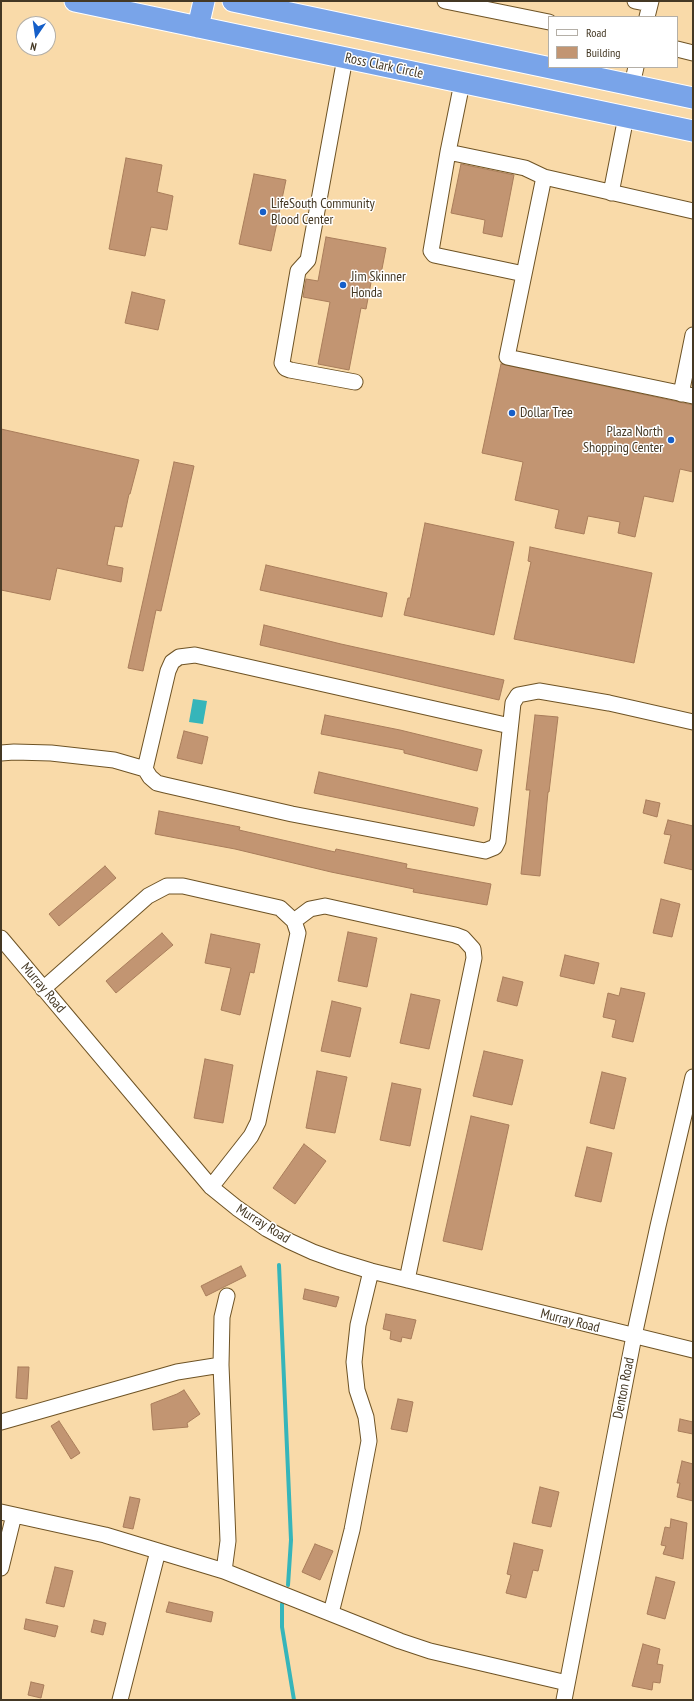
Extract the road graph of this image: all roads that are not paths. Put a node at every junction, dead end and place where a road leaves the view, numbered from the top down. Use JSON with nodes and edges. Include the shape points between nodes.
{"nodes":[{"id":1,"x":75,"y":1,"type":"edge"},
{"id":2,"x":204,"y":1,"type":"edge"},
{"id":3,"x":234,"y":1,"type":"edge"},
{"id":4,"x":445,"y":1,"type":"edge"},
{"id":5,"x":548,"y":22,"type":"edge"},
{"id":6,"x":198,"y":27,"type":"junction"},
{"id":7,"x":678,"y":49,"type":"edge"},
{"id":8,"x":482,"y":53,"type":"junction"},
{"id":9,"x":693,"y":53,"type":"edge"},
{"id":10,"x":345,"y":58,"type":"junction"},
{"id":11,"x":548,"y":63,"type":"edge"},
{"id":12,"x":581,"y":68,"type":"edge"},
{"id":13,"x":634,"y":76,"type":"edge"},
{"id":14,"x":462,"y":83,"type":"junction"},
{"id":15,"x":693,"y":98,"type":"edge"},
{"id":16,"x":626,"y":117,"type":"junction"},
{"id":17,"x":693,"y":131,"type":"edge"},
{"id":18,"x":448,"y":152,"type":"junction"},
{"id":19,"x":544,"y":177,"type":"junction"},
{"id":20,"x":611,"y":193,"type":"junction"},
{"id":21,"x":693,"y":211,"type":"edge"},
{"id":22,"x":524,"y":274,"type":"junction"},
{"id":23,"x":693,"y":336,"type":"edge"},
{"id":24,"x":355,"y":382,"type":"dead end"},
{"id":25,"x":687,"y":395,"type":"edge"},
{"id":26,"x":693,"y":722,"type":"edge"},
{"id":27,"x":510,"y":726,"type":"junction"},
{"id":28,"x":1,"y":753,"type":"edge"},
{"id":29,"x":145,"y":769,"type":"junction"},
{"id":30,"x":294,"y":921,"type":"junction"},
{"id":31,"x":1,"y":938,"type":"edge"},
{"id":32,"x":43,"y":989,"type":"junction"},
{"id":33,"x":693,"y":1077,"type":"edge"},
{"id":34,"x":211,"y":1187,"type":"junction"},
{"id":35,"x":371,"y":1271,"type":"junction"},
{"id":36,"x":407,"y":1280,"type":"junction"},
{"id":37,"x":227,"y":1296,"type":"dead end"},
{"id":38,"x":634,"y":1336,"type":"junction"},
{"id":39,"x":693,"y":1350,"type":"edge"},
{"id":40,"x":221,"y":1365,"type":"junction"},
{"id":41,"x":1,"y":1422,"type":"edge"},
{"id":42,"x":7,"y":1514,"type":"edge"},
{"id":43,"x":158,"y":1551,"type":"junction"},
{"id":44,"x":1,"y":1568,"type":"edge"},
{"id":45,"x":224,"y":1571,"type":"junction"},
{"id":46,"x":331,"y":1613,"type":"junction"},
{"id":47,"x":567,"y":1683,"type":"junction"},
{"id":48,"x":120,"y":1700,"type":"edge"},
{"id":49,"x":564,"y":1700,"type":"edge"}],
"edges":[{"from":1,"to":6,"type":"highway","name":"Ross Clark Circle"},
{"from":2,"to":6,"type":"highway"},
{"from":3,"to":8,"type":"highway"},
{"from":4,"to":5,"type":"street"},
{"from":6,"to":10,"type":"highway","name":"Ross Clark Circle"},
{"from":7,"to":9,"type":"street"},
{"from":8,"to":11,"type":"highway"},
{"from":8,"to":14,"type":"highway","via":[[469,67]]},
{"from":10,"to":14,"type":"highway","name":"Ross Clark Circle"},
{"from":10,"to":24,"type":"street","via":[[308,260],[298,271],[282,363],[290,370]]},
{"from":12,"to":13,"type":"highway"},
{"from":13,"to":15,"type":"highway"},
{"from":14,"to":16,"type":"highway","name":"Ross Clark Circle"},
{"from":14,"to":18,"type":"street"},
{"from":16,"to":17,"type":"highway","name":"Ross Clark Circle"},
{"from":16,"to":20,"type":"street"},
{"from":18,"to":19,"type":"street","via":[[525,168]]},
{"from":18,"to":22,"type":"street","via":[[431,251],[434,255]]},
{"from":19,"to":20,"type":"street"},
{"from":19,"to":22,"type":"street"},
{"from":20,"to":21,"type":"street"},
{"from":22,"to":25,"type":"street","via":[[507,357]]},
{"from":23,"to":25,"type":"street"},
{"from":26,"to":27,"type":"street","via":[[540,691],[518,695],[513,703]]},
{"from":27,"to":29,"type":"street","via":[[195,655],[179,657],[172,662],[168,671]]},
{"from":27,"to":29,"type":"street","via":[[498,841],[495,847],[485,851],[292,814],[165,785],[157,783]]},
{"from":28,"to":29,"type":"street","via":[[51,753],[114,760]]},
{"from":30,"to":32,"type":"street","via":[[280,908],[183,886],[167,886],[148,896]]},
{"from":30,"to":34,"type":"street","via":[[298,933],[258,1122],[251,1136]]},
{"from":30,"to":36,"type":"street","via":[[310,909],[326,906],[455,935],[463,938],[473,949],[474,958]]},
{"from":31,"to":32,"type":"street","name":"Murray Road"},
{"from":32,"to":34,"type":"street","name":"Murray Road"},
{"from":33,"to":38,"type":"street","name":"Denton Road"},
{"from":34,"to":35,"type":"street","name":"Murray Road","via":[[237,1208],[289,1241],[338,1262]]},
{"from":35,"to":36,"type":"street","name":"Murray Road"},
{"from":35,"to":46,"type":"street","via":[[358,1325],[354,1362],[357,1390],[366,1417],[369,1441],[352,1530]]},
{"from":36,"to":38,"type":"street","name":"Murray Road"},
{"from":37,"to":40,"type":"street","via":[[222,1317]]},
{"from":38,"to":39,"type":"street","name":"Murray Road"},
{"from":38,"to":47,"type":"street","name":"Denton Road"},
{"from":40,"to":41,"type":"street","via":[[177,1372]]},
{"from":40,"to":45,"type":"street","via":[[228,1541]]},
{"from":42,"to":43,"type":"street","via":[[105,1534]]},
{"from":42,"to":44,"type":"street"},
{"from":43,"to":45,"type":"street"},
{"from":43,"to":48,"type":"street"},
{"from":45,"to":46,"type":"street"},
{"from":46,"to":47,"type":"street","via":[[430,1651]]},
{"from":47,"to":49,"type":"street","name":"Denton Road"}]}
